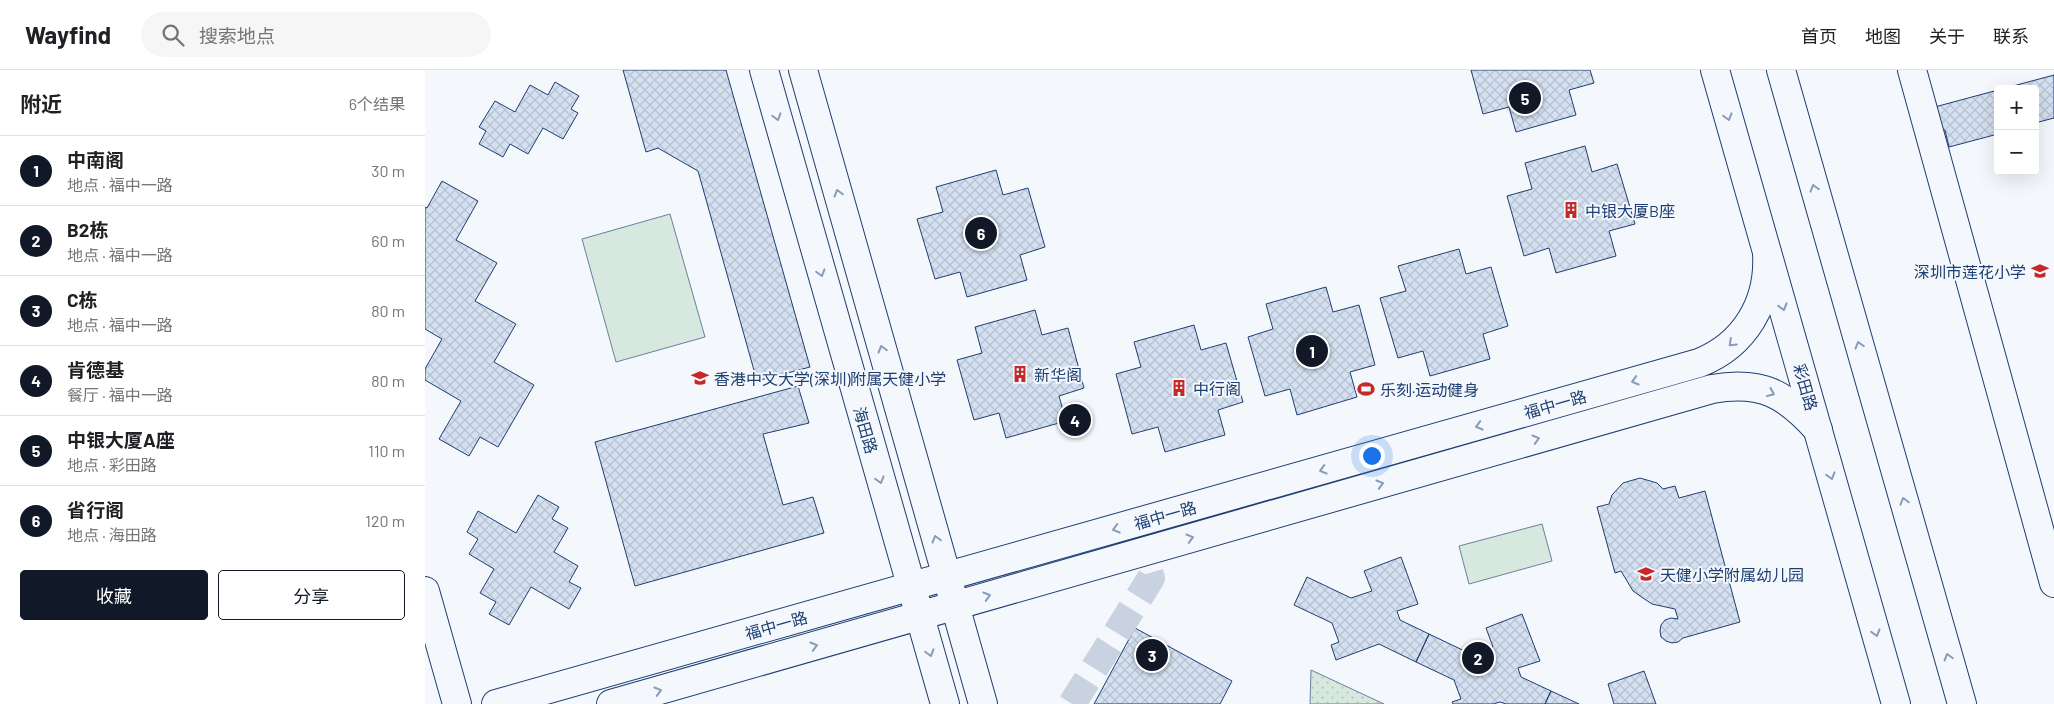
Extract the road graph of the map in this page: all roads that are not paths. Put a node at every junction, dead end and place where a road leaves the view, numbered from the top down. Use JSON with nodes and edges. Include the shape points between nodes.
{"nodes":[{"id":1,"x":763,"y":70,"type":"edge"},
{"id":2,"x":803,"y":70,"type":"edge"},
{"id":3,"x":1715,"y":70,"type":"edge"},
{"id":4,"x":1781,"y":70,"type":"edge"},
{"id":5,"x":1919,"y":72,"type":"edge"},
{"id":6,"x":1767,"y":252,"type":"junction"},
{"id":7,"x":1682,"y":368,"type":"junction"},
{"id":8,"x":1690,"y":395,"type":"junction"},
{"id":9,"x":1818,"y":430,"type":"junction"},
{"id":10,"x":947,"y":576,"type":"junction"},
{"id":11,"x":2054,"y":584,"type":"edge"},
{"id":12,"x":911,"y":587,"type":"junction"},
{"id":13,"x":425,"y":591,"type":"edge"},
{"id":14,"x":955,"y":605,"type":"junction"},
{"id":15,"x":919,"y":616,"type":"junction"},
{"id":16,"x":457,"y":704,"type":"edge"},
{"id":17,"x":496,"y":704,"type":"edge"},
{"id":18,"x":611,"y":704,"type":"edge"},
{"id":19,"x":945,"y":704,"type":"edge"},
{"id":20,"x":983,"y":704,"type":"edge"},
{"id":21,"x":1896,"y":704,"type":"edge"},
{"id":22,"x":1962,"y":704,"type":"edge"}],
"edges":[{"from":1,"to":12,"type":"street","name":"海田路","one_way":true},
{"from":10,"to":2,"type":"street","one_way":true},
{"from":3,"to":6,"type":"street","name":"彩田路","one_way":true},
{"from":22,"to":4,"type":"street","one_way":true},
{"from":5,"to":11,"type":"street"},
{"from":6,"to":7,"type":"street","name":"福中一路","one_way":true,"via":[[1762,299],[1743,332],[1717,355]]},
{"from":6,"to":9,"type":"street","name":"彩田路","one_way":true},
{"from":7,"to":8,"type":"street"},
{"from":7,"to":10,"type":"street","name":"福中一路","one_way":true},
{"from":8,"to":9,"type":"street","name":"福中一路","one_way":true,"via":[[1732,385],[1762,389],[1801,411]]},
{"from":14,"to":8,"type":"street","name":"福中一路","one_way":true},
{"from":9,"to":21,"type":"street","name":"彩田路","one_way":true},
{"from":10,"to":12,"type":"street","name":"福中一路"},
{"from":10,"to":14,"type":"street"},
{"from":12,"to":15,"type":"street","name":"海田路"},
{"from":12,"to":17,"type":"street","name":"福中一路"},
{"from":13,"to":16,"type":"street"},
{"from":14,"to":15,"type":"street","name":"福中一路"},
{"from":14,"to":20,"type":"street"},
{"from":18,"to":15,"type":"street","name":"福中一路","one_way":true},
{"from":15,"to":19,"type":"street","name":"海田路","one_way":true}]}
